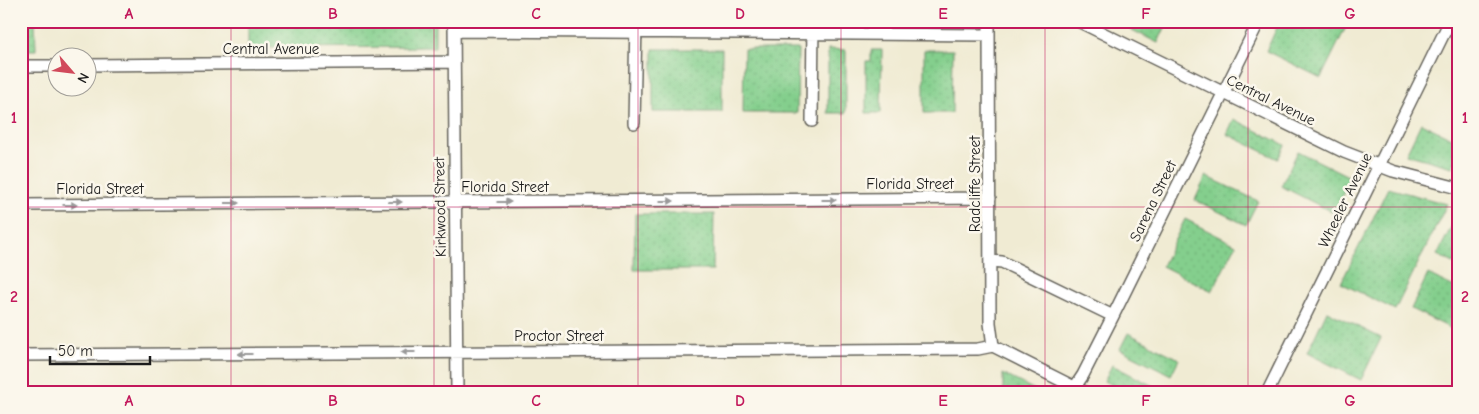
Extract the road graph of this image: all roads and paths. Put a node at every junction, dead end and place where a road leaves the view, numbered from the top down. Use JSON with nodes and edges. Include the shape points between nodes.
{"nodes":[{"id":1,"x":814,"y":21,"type":"edge"},
{"id":2,"x":989,"y":21,"type":"edge"},
{"id":3,"x":1078,"y":21,"type":"edge"},
{"id":4,"x":1259,"y":21,"type":"edge"},
{"id":5,"x":1450,"y":21,"type":"edge"},
{"id":6,"x":454,"y":26,"type":"edge"},
{"id":7,"x":636,"y":27,"type":"edge"},
{"id":8,"x":813,"y":34,"type":"junction"},
{"id":9,"x":989,"y":35,"type":"junction"},
{"id":10,"x":454,"y":62,"type":"junction"},
{"id":11,"x":21,"y":66,"type":"edge"},
{"id":12,"x":48,"y":66,"type":"edge"},
{"id":13,"x":98,"y":66,"type":"edge"},
{"id":14,"x":1224,"y":94,"type":"junction"},
{"id":15,"x":812,"y":121,"type":"dead end"},
{"id":16,"x":634,"y":123,"type":"dead end"},
{"id":17,"x":1379,"y":166,"type":"junction"},
{"id":18,"x":1458,"y":188,"type":"edge"},
{"id":19,"x":990,"y":198,"type":"junction"},
{"id":20,"x":456,"y":202,"type":"junction"},
{"id":21,"x":21,"y":205,"type":"edge"},
{"id":22,"x":990,"y":261,"type":"junction"},
{"id":23,"x":1113,"y":316,"type":"junction"},
{"id":24,"x":992,"y":346,"type":"junction"},
{"id":25,"x":456,"y":352,"type":"junction"},
{"id":26,"x":21,"y":355,"type":"edge"},
{"id":27,"x":1073,"y":390,"type":"edge"},
{"id":28,"x":457,"y":393,"type":"edge"},
{"id":29,"x":1086,"y":393,"type":"edge"},
{"id":30,"x":1267,"y":393,"type":"edge"}],
"edges":[{"from":1,"to":8,"type":"street"},
{"from":2,"to":9,"type":"street","name":"Radcliffe Street"},
{"from":3,"to":14,"type":"street","name":"Central Avenue"},
{"from":4,"to":14,"type":"street","name":"Sarena Street"},
{"from":5,"to":17,"type":"street","name":"Wheeler Avenue"},
{"from":6,"to":7,"type":"street"},
{"from":6,"to":10,"type":"street","name":"Kirkwood Street"},
{"from":7,"to":8,"type":"street"},
{"from":7,"to":16,"type":"street"},
{"from":8,"to":9,"type":"street"},
{"from":8,"to":15,"type":"street"},
{"from":9,"to":19,"type":"street","name":"Radcliffe Street"},
{"from":10,"to":13,"type":"street","name":"Central Avenue"},
{"from":10,"to":20,"type":"street","name":"Kirkwood Street"},
{"from":11,"to":12,"type":"street"},
{"from":14,"to":17,"type":"street","name":"Central Avenue"},
{"from":14,"to":23,"type":"street","name":"Sarena Street"},
{"from":17,"to":18,"type":"street","name":"Central Avenue"},
{"from":17,"to":30,"type":"street","name":"Wheeler Avenue"},
{"from":20,"to":19,"type":"street","name":"Florida Street","one_way":true},
{"from":19,"to":22,"type":"street","name":"Radcliffe Street"},
{"from":21,"to":20,"type":"street","name":"Florida Street","one_way":true},
{"from":20,"to":25,"type":"street","name":"Kirkwood Street"},
{"from":22,"to":23,"type":"street","via":[[1002,262]]},
{"from":22,"to":24,"type":"street","name":"Radcliffe Street"},
{"from":23,"to":27,"type":"street","name":"Sarena Street"},
{"from":24,"to":25,"type":"street","name":"Proctor Street","via":[[968,349]]},
{"from":24,"to":27,"type":"street"},
{"from":25,"to":26,"type":"street","name":"Proctor Street","one_way":true},
{"from":25,"to":28,"type":"street","name":"Kirkwood Street"},
{"from":27,"to":29,"type":"street"}]}
